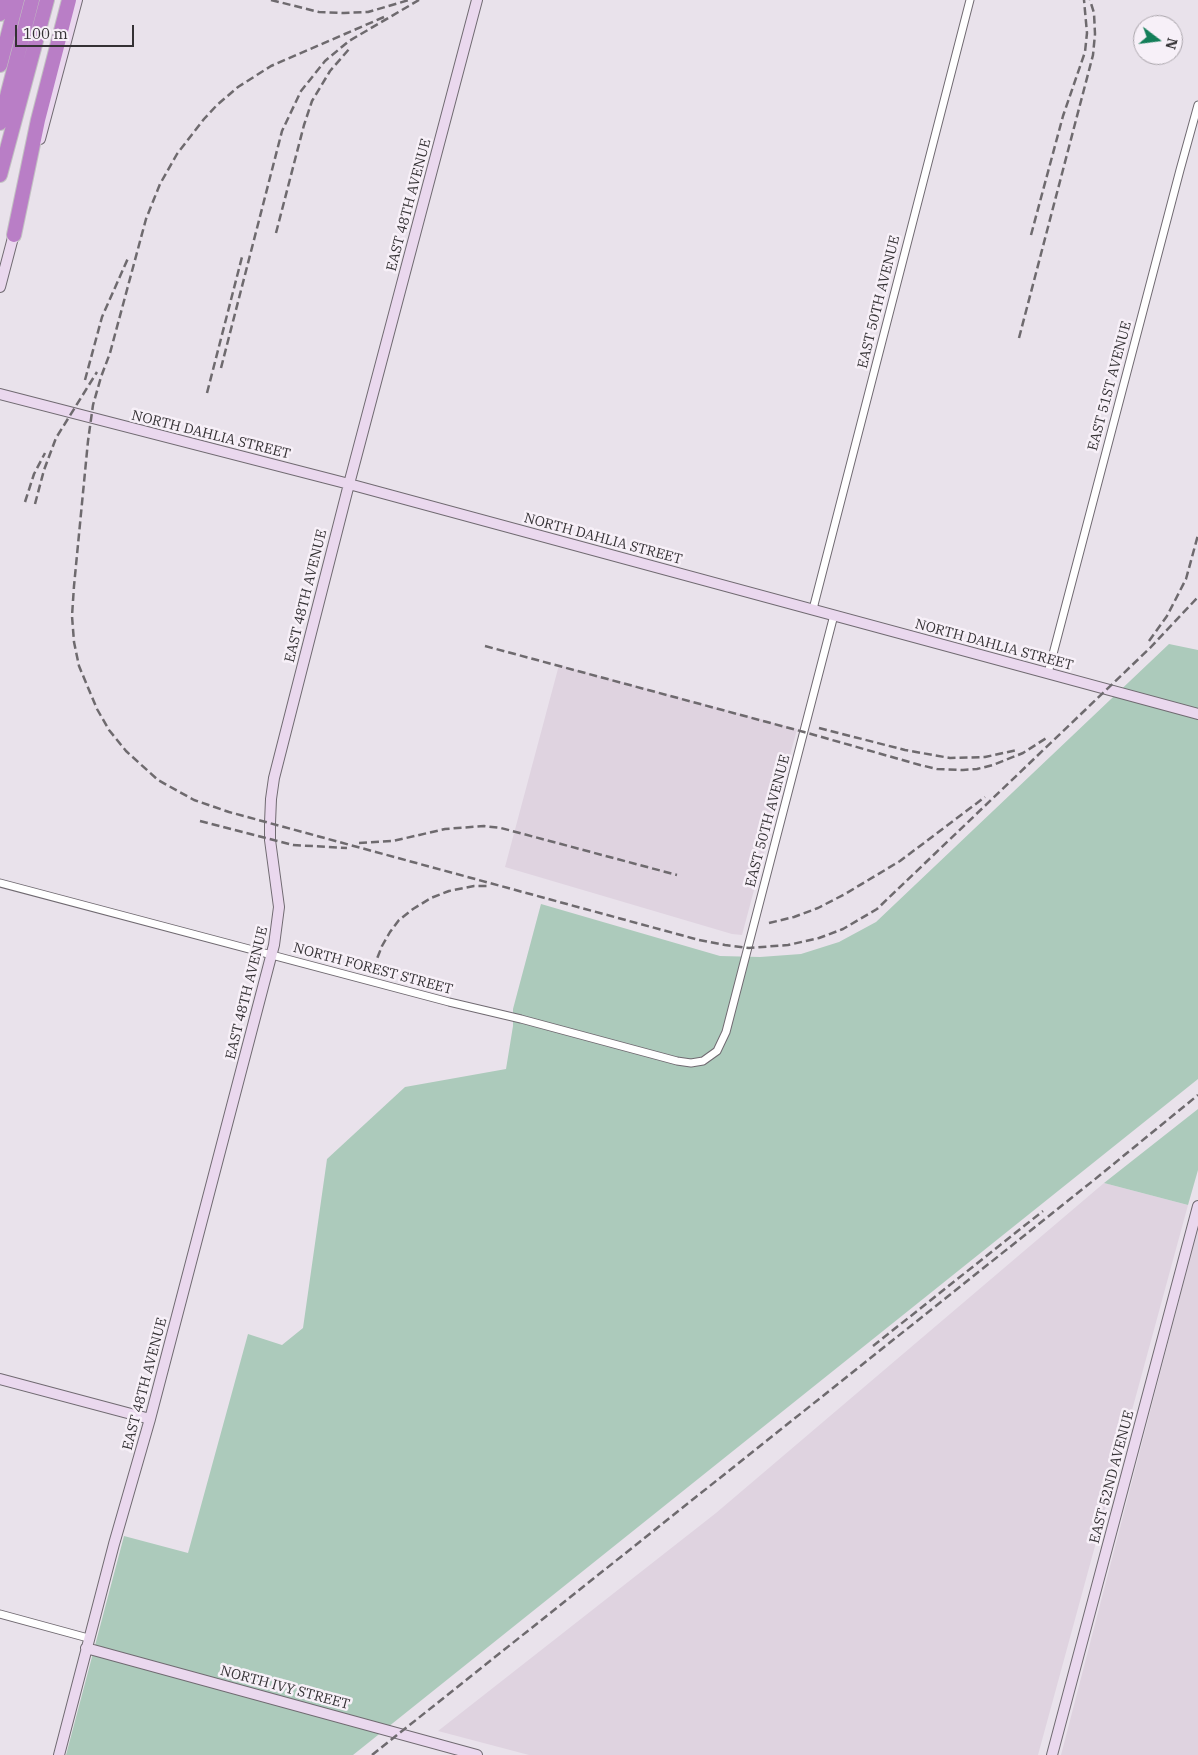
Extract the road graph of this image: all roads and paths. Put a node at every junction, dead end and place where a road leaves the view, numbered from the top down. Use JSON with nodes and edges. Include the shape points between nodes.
{"nodes":[{"id":1,"x":4,"y":0,"type":"edge"},
{"id":2,"x":17,"y":0,"type":"edge"},
{"id":3,"x":32,"y":0,"type":"edge"},
{"id":4,"x":47,"y":0,"type":"edge"},
{"id":5,"x":57,"y":0,"type":"edge"},
{"id":6,"x":68,"y":0,"type":"edge"},
{"id":7,"x":77,"y":0,"type":"edge"},
{"id":8,"x":478,"y":0,"type":"edge"},
{"id":9,"x":970,"y":0,"type":"edge"},
{"id":10,"x":0,"y":14,"type":"edge"},
{"id":11,"x":33,"y":57,"type":"junction"},
{"id":12,"x":0,"y":65,"type":"edge"},
{"id":13,"x":1198,"y":105,"type":"edge"},
{"id":14,"x":0,"y":123,"type":"edge"},
{"id":15,"x":0,"y":175,"type":"edge"},
{"id":16,"x":14,"y":235,"type":"junction"},
{"id":17,"x":0,"y":287,"type":"edge"},
{"id":18,"x":0,"y":394,"type":"edge"},
{"id":19,"x":349,"y":484,"type":"junction"},
{"id":20,"x":813,"y":609,"type":"junction"},
{"id":21,"x":834,"y":615,"type":"junction"},
{"id":22,"x":1048,"y":673,"type":"junction"},
{"id":23,"x":1198,"y":714,"type":"edge"},
{"id":24,"x":0,"y":883,"type":"edge"},
{"id":25,"x":272,"y":955,"type":"junction"},
{"id":26,"x":726,"y":1032,"type":"joint"},
{"id":27,"x":1198,"y":1206,"type":"edge"},
{"id":28,"x":0,"y":1378,"type":"edge"},
{"id":29,"x":150,"y":1419,"type":"junction"},
{"id":30,"x":0,"y":1614,"type":"edge"},
{"id":31,"x":87,"y":1643,"type":"junction"},
{"id":32,"x":59,"y":1755,"type":"edge"},
{"id":33,"x":477,"y":1755,"type":"edge"},
{"id":34,"x":1052,"y":1755,"type":"edge"}],
"edges":[{"from":1,"to":10,"type":"highway"},
{"from":2,"to":12,"type":"highway"},
{"from":3,"to":14,"type":"highway"},
{"from":4,"to":11,"type":"highway"},
{"from":5,"to":11,"type":"highway","via":[[51,22]]},
{"from":6,"to":16,"type":"highway"},
{"from":7,"to":16,"type":"street"},
{"from":8,"to":19,"type":"street","name":"EAST 48TH AVENUE"},
{"from":9,"to":20,"type":"street","name":"EAST 50TH AVENUE"},
{"from":11,"to":15,"type":"highway"},
{"from":13,"to":22,"type":"street","name":"EAST 51ST AVENUE"},
{"from":16,"to":17,"type":"street"},
{"from":18,"to":19,"type":"street","name":"NORTH DAHLIA STREET"},
{"from":19,"to":20,"type":"street","name":"NORTH DAHLIA STREET"},
{"from":19,"to":25,"type":"street","name":"EAST 48TH AVENUE","via":[[272,791],[270,840],[279,907]]},
{"from":20,"to":21,"type":"street","name":"NORTH DAHLIA STREET"},
{"from":21,"to":22,"type":"street","name":"NORTH DAHLIA STREET"},
{"from":21,"to":26,"type":"street","name":"EAST 50TH AVENUE"},
{"from":22,"to":23,"type":"street","name":"NORTH DAHLIA STREET"},
{"from":24,"to":25,"type":"street","name":"NORTH FOREST STREET"},
{"from":25,"to":26,"type":"street","name":"NORTH FOREST STREET","via":[[682,1062],[700,1062],[711,1056],[720,1047]]},
{"from":25,"to":29,"type":"street","name":"EAST 48TH AVENUE"},
{"from":27,"to":34,"type":"street","name":"EAST 52ND AVENUE"},
{"from":28,"to":29,"type":"street"},
{"from":29,"to":31,"type":"street","name":"EAST 48TH AVENUE"},
{"from":30,"to":31,"type":"street","name":"NORTH IVY STREET"},
{"from":31,"to":32,"type":"street","name":"EAST 48TH AVENUE"},
{"from":31,"to":33,"type":"street","name":"NORTH IVY STREET"}]}
